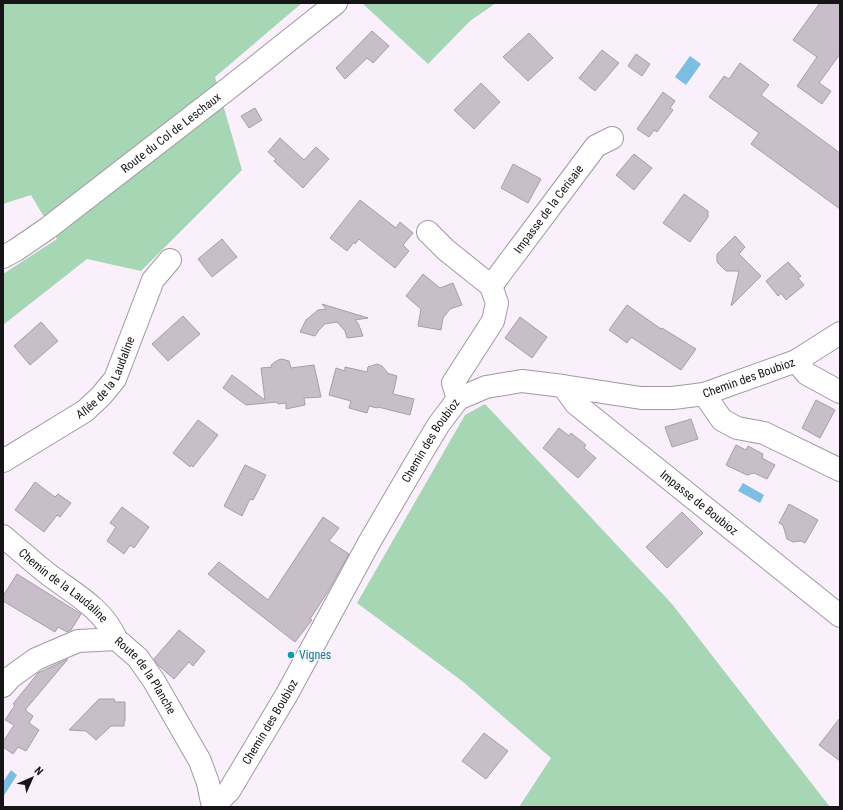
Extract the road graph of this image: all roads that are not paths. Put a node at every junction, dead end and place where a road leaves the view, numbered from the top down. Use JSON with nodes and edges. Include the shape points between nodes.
{"nodes":[{"id":1,"x":336,"y":3,"type":"edge"},
{"id":2,"x":612,"y":138,"type":"dead end"},
{"id":3,"x":428,"y":232,"type":"dead end"},
{"id":4,"x":3,"y":257,"type":"edge"},
{"id":5,"x":170,"y":260,"type":"dead end"},
{"id":6,"x":491,"y":286,"type":"junction"},
{"id":7,"x":840,"y":333,"type":"edge"},
{"id":8,"x":796,"y":361,"type":"junction"},
{"id":9,"x":563,"y":386,"type":"junction"},
{"id":10,"x":840,"y":392,"type":"edge"},
{"id":11,"x":704,"y":394,"type":"junction"},
{"id":12,"x":458,"y":399,"type":"junction"},
{"id":13,"x":3,"y":461,"type":"edge"},
{"id":14,"x":840,"y":470,"type":"edge"},
{"id":15,"x":3,"y":536,"type":"edge"},
{"id":16,"x":840,"y":616,"type":"edge"},
{"id":17,"x":116,"y":639,"type":"junction"},
{"id":18,"x":3,"y":686,"type":"edge"},
{"id":19,"x":213,"y":807,"type":"edge"}],
"edges":[{"from":1,"to":4,"type":"street","name":"Route du Col de Leschaux","via":[[55,223]]},
{"from":2,"to":6,"type":"street","name":"Impasse de la Cerisaie","via":[[596,146]]},
{"from":3,"to":6,"type":"street"},
{"from":5,"to":13,"type":"street","name":"Allée de la Laudaline","via":[[153,280],[115,379],[101,396],[85,411]]},
{"from":6,"to":12,"type":"street","via":[[497,303],[493,321],[453,382]]},
{"from":7,"to":8,"type":"street","name":"Chemin des Boubioz"},
{"from":8,"to":10,"type":"street","via":[[807,374]]},
{"from":8,"to":11,"type":"street","name":"Chemin des Boubioz"},
{"from":9,"to":11,"type":"street","name":"Chemin des Boubioz","via":[[641,398],[673,398]]},
{"from":9,"to":12,"type":"street","name":"Chemin des Boubioz","via":[[522,381],[486,387]]},
{"from":9,"to":16,"type":"street","name":"Impasse de Boubioz","via":[[576,404]]},
{"from":11,"to":14,"type":"street","via":[[722,420],[736,428],[764,433]]},
{"from":12,"to":19,"type":"street","name":"Chemin des Boubioz","via":[[439,424],[370,541],[287,694],[229,791]]},
{"from":15,"to":17,"type":"street","name":"Chemin de la Laudaline","via":[[48,574],[87,602],[113,630]]},
{"from":17,"to":18,"type":"street","name":"Route de la Planche","via":[[78,641],[36,659]]},
{"from":17,"to":19,"type":"street","name":"Route de la Planche","via":[[138,658],[154,680],[200,761]]}]}
